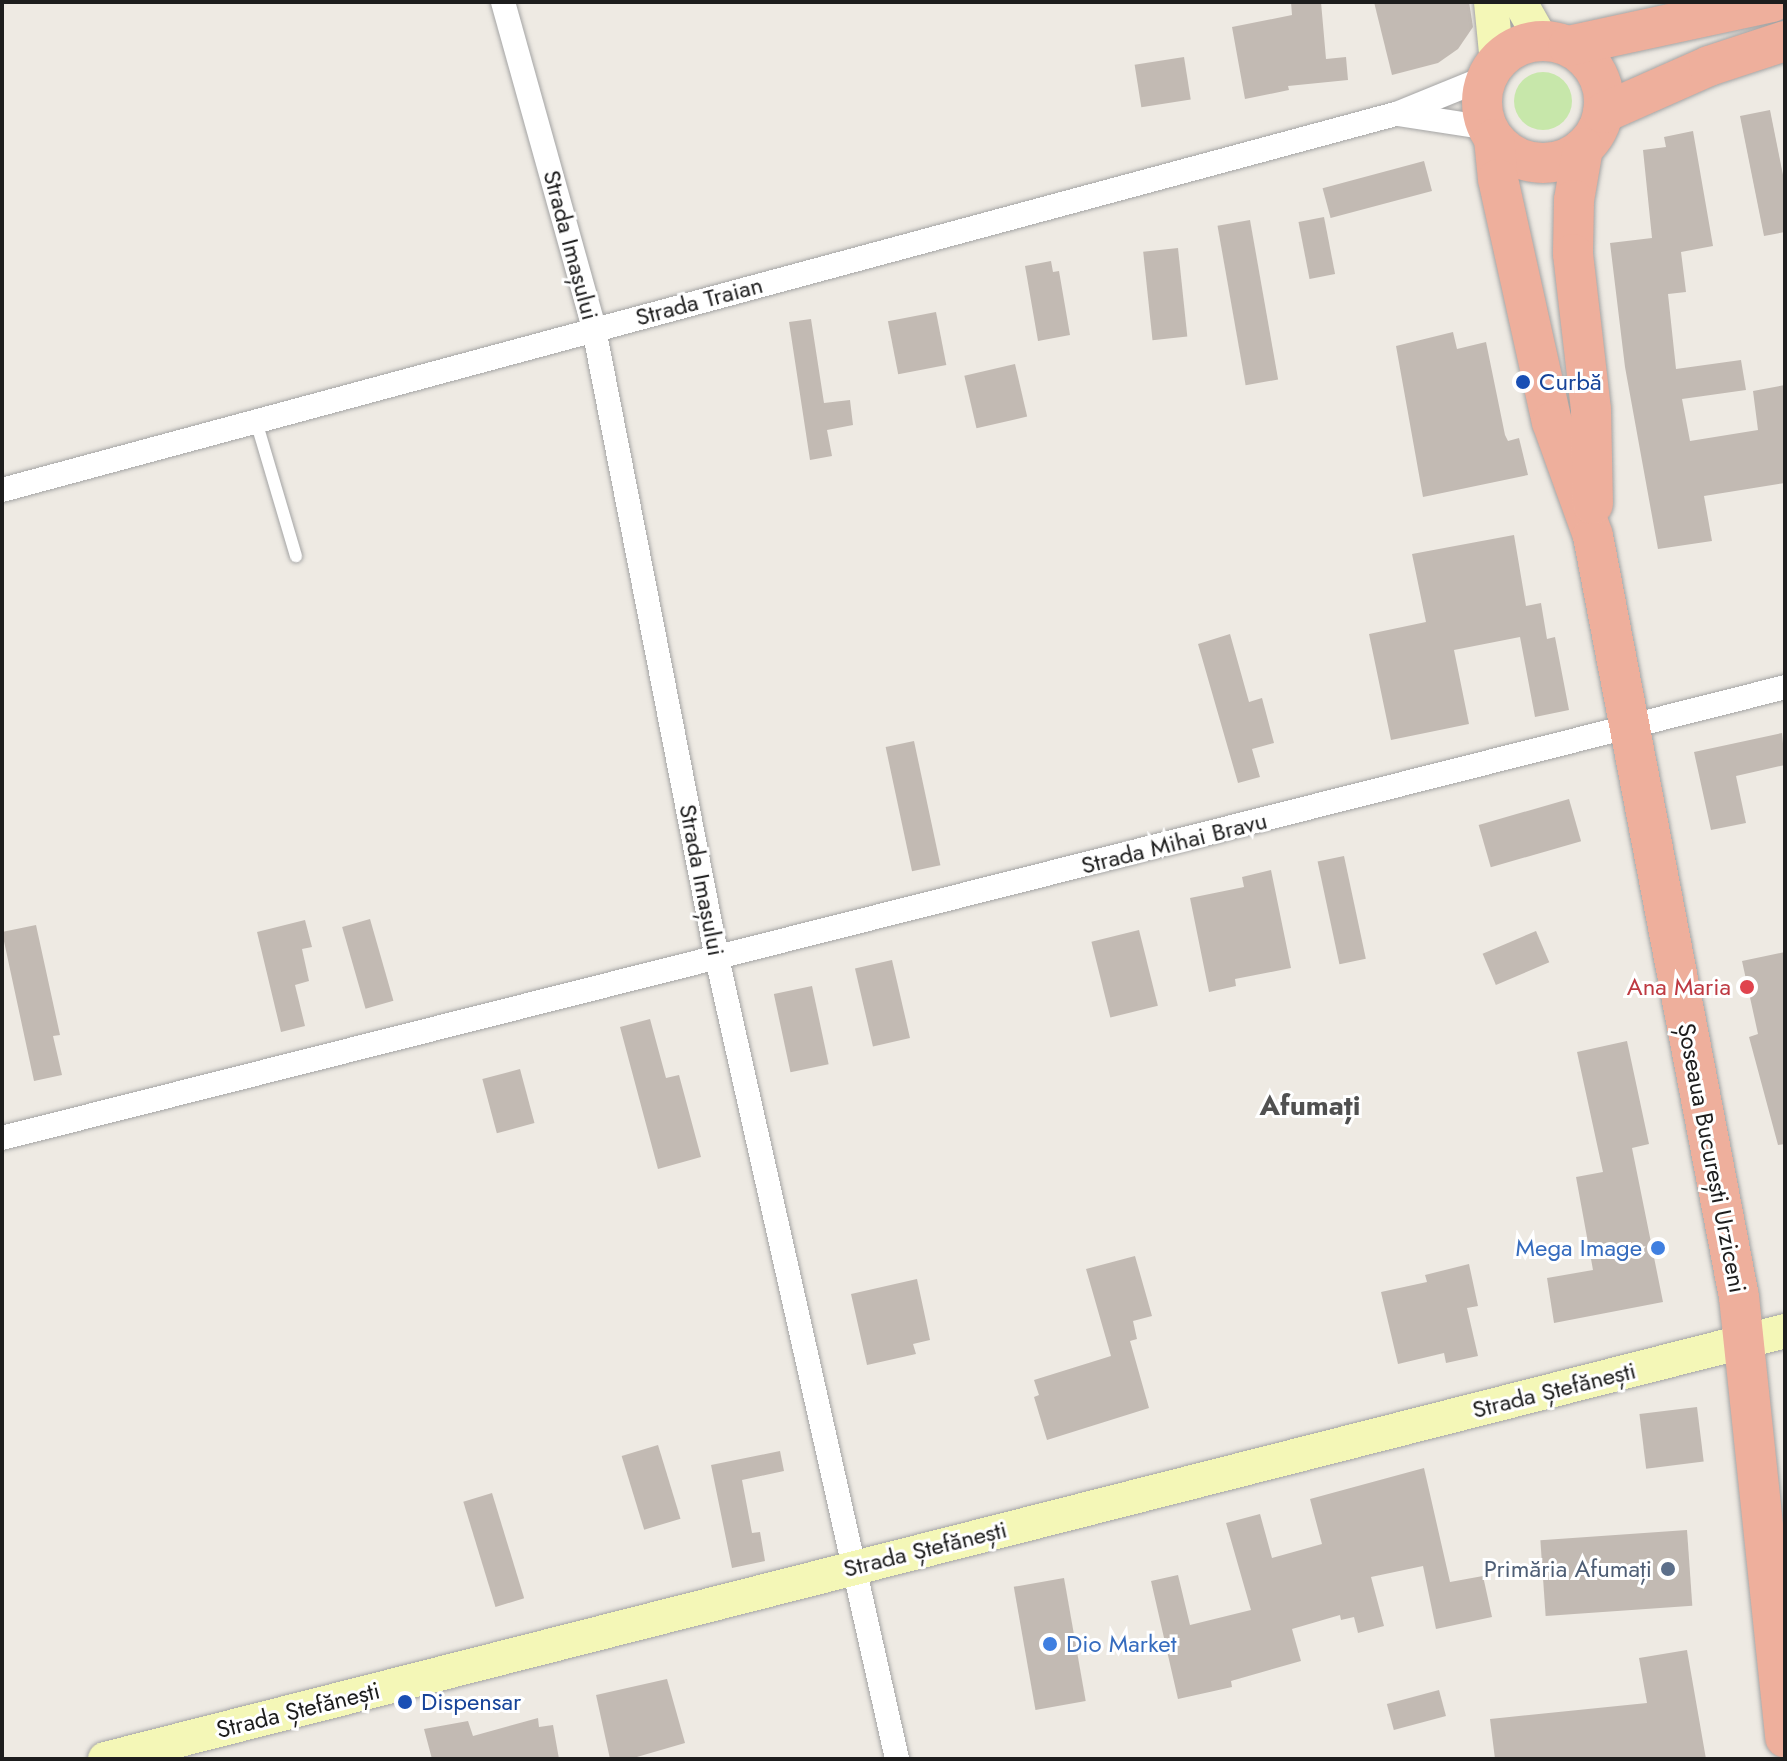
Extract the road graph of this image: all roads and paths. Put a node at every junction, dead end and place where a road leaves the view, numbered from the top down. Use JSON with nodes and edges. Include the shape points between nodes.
{"nodes":[{"id":1,"x":503,"y":2,"type":"edge"},
{"id":2,"x":1491,"y":2,"type":"edge"},
{"id":3,"x":1520,"y":2,"type":"edge"},
{"id":4,"x":1772,"y":2,"type":"edge"},
{"id":5,"x":1785,"y":41,"type":"edge"},
{"id":6,"x":1555,"y":43,"type":"junction"},
{"id":7,"x":1492,"y":70,"type":"junction"},
{"id":8,"x":1603,"y":113,"type":"junction"},
{"id":9,"x":1396,"y":114,"type":"junction"},
{"id":10,"x":1491,"y":134,"type":"junction"},
{"id":11,"x":1583,"y":148,"type":"junction"},
{"id":12,"x":594,"y":329,"type":"junction"},
{"id":13,"x":256,"y":421,"type":"junction"},
{"id":14,"x":2,"y":490,"type":"edge"},
{"id":15,"x":1593,"y":536,"type":"junction"},
{"id":16,"x":296,"y":556,"type":"dead end"},
{"id":17,"x":1785,"y":687,"type":"edge"},
{"id":18,"x":1631,"y":728,"type":"junction"},
{"id":19,"x":717,"y":958,"type":"junction"},
{"id":20,"x":2,"y":1138,"type":"edge"},
{"id":21,"x":1785,"y":1331,"type":"edge"},
{"id":22,"x":1746,"y":1341,"type":"junction"},
{"id":23,"x":852,"y":1567,"type":"junction"},
{"id":24,"x":1785,"y":1738,"type":"edge"},
{"id":25,"x":105,"y":1759,"type":"edge"},
{"id":26,"x":897,"y":1759,"type":"edge"}],
"edges":[{"from":1,"to":12,"type":"street","name":"Strada Imașului"},
{"from":2,"to":7,"type":"main road"},
{"from":3,"to":6,"type":"main road"},
{"from":4,"to":6,"type":"highway"},
{"from":5,"to":8,"type":"highway","via":[[1709,66]]},
{"from":6,"to":7,"type":"highway","via":[[1525,44]]},
{"from":6,"to":8,"type":"highway","via":[[1597,73]]},
{"from":7,"to":9,"type":"street","name":"Strada Traian"},
{"from":7,"to":10,"type":"highway","name":"Șoseaua București Urziceni","via":[[1482,94]]},
{"from":8,"to":11,"type":"highway","name":"Șoseaua București Urziceni"},
{"from":9,"to":10,"type":"street","name":"Strada Traian"},
{"from":9,"to":12,"type":"street","name":"Strada Traian"},
{"from":10,"to":11,"type":"highway","via":[[1527,161],[1547,163]]},
{"from":10,"to":15,"type":"highway","name":"Șoseaua București Urziceni","via":[[1552,422]]},
{"from":11,"to":15,"type":"highway","name":"Șoseaua București Urziceni","via":[[1574,200],[1573,254],[1591,410]]},
{"from":12,"to":13,"type":"street","name":"Strada Traian"},
{"from":12,"to":19,"type":"street","name":"Strada Imașului"},
{"from":13,"to":14,"type":"street","name":"Strada Traian"},
{"from":13,"to":16,"type":"lane"},
{"from":15,"to":18,"type":"highway","name":"Șoseaua București Urziceni"},
{"from":17,"to":18,"type":"street","name":"Strada Mihai Bravu"},
{"from":18,"to":19,"type":"street","name":"Strada Mihai Bravu"},
{"from":18,"to":22,"type":"highway","name":"Șoseaua București Urziceni"},
{"from":19,"to":20,"type":"street","name":"Strada Mihai Bravu"},
{"from":19,"to":23,"type":"street","name":"Strada Imașului"},
{"from":21,"to":22,"type":"main road","name":"Strada Ștefănești"},
{"from":22,"to":23,"type":"main road","name":"Strada Ștefănești"},
{"from":22,"to":24,"type":"highway","name":"Șoseaua București Urziceni"},
{"from":23,"to":25,"type":"main road","name":"Strada Ștefănești"},
{"from":23,"to":26,"type":"street","name":"Strada Imașului"}]}
